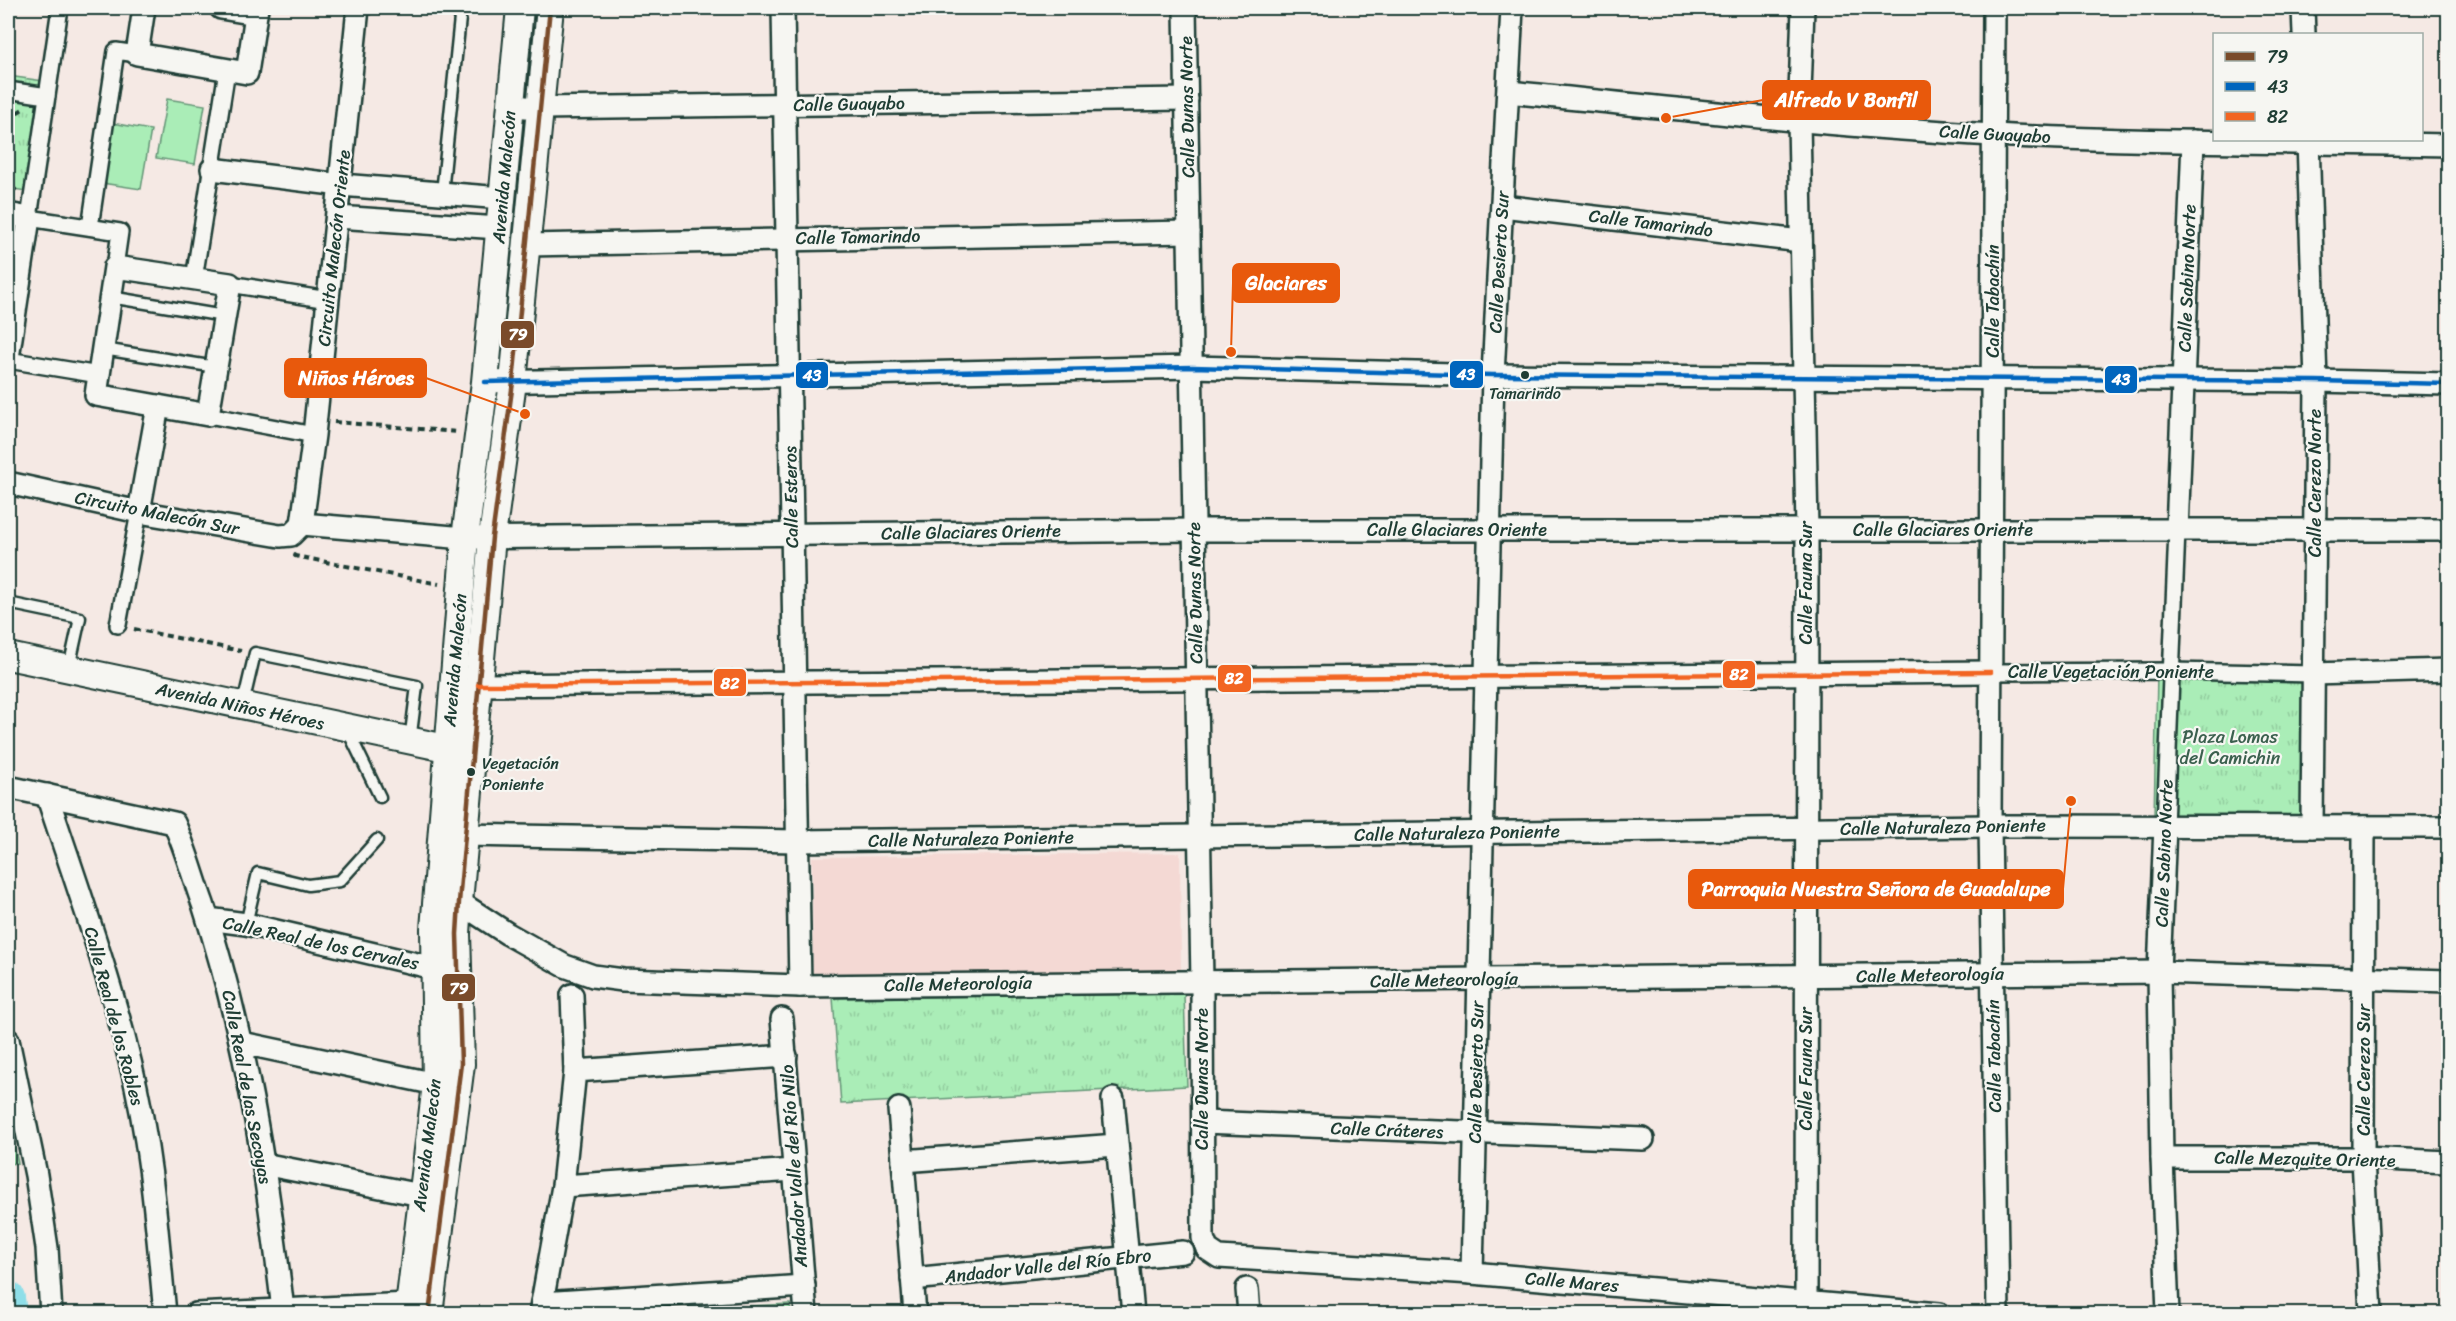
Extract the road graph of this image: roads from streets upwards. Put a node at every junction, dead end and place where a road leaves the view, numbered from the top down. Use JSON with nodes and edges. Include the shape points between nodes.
{"nodes":[{"id":1,"x":60,"y":8,"type":"edge"},
{"id":2,"x":144,"y":8,"type":"edge"},
{"id":3,"x":221,"y":8,"type":"edge"},
{"id":4,"x":358,"y":8,"type":"edge"},
{"id":5,"x":520,"y":8,"type":"edge"},
{"id":6,"x":550,"y":8,"type":"edge"},
{"id":7,"x":783,"y":8,"type":"edge"},
{"id":8,"x":1185,"y":8,"type":"edge"},
{"id":9,"x":1512,"y":8,"type":"edge"},
{"id":10,"x":1803,"y":8,"type":"edge"},
{"id":11,"x":1994,"y":8,"type":"edge"},
{"id":12,"x":2303,"y":8,"type":"edge"},
{"id":13,"x":256,"y":11,"type":"edge"},
{"id":14,"x":2304,"y":33,"type":"edge"},
{"id":15,"x":137,"y":54,"type":"junction"},
{"id":16,"x":227,"y":70,"type":"junction"},
{"id":17,"x":8,"y":90,"type":"edge"},
{"id":18,"x":1508,"y":92,"type":"junction"},
{"id":19,"x":47,"y":96,"type":"junction"},
{"id":20,"x":1186,"y":99,"type":"junction"},
{"id":21,"x":784,"y":104,"type":"junction"},
{"id":22,"x":511,"y":106,"type":"junction"},
{"id":23,"x":540,"y":108,"type":"junction"},
{"id":24,"x":1798,"y":121,"type":"junction"},
{"id":25,"x":1994,"y":135,"type":"junction"},
{"id":26,"x":2193,"y":141,"type":"junction"},
{"id":27,"x":2308,"y":141,"type":"edge"},
{"id":28,"x":2448,"y":145,"type":"edge"},
{"id":29,"x":212,"y":169,"type":"junction"},
{"id":30,"x":341,"y":185,"type":"junction"},
{"id":31,"x":502,"y":198,"type":"junction"},
{"id":32,"x":1502,"y":206,"type":"junction"},
{"id":33,"x":8,"y":214,"type":"edge"},
{"id":34,"x":337,"y":217,"type":"junction"},
{"id":35,"x":29,"y":218,"type":"junction"},
{"id":36,"x":90,"y":227,"type":"junction"},
{"id":37,"x":499,"y":228,"type":"junction"},
{"id":38,"x":1189,"y":232,"type":"junction"},
{"id":39,"x":787,"y":238,"type":"junction"},
{"id":40,"x":1801,"y":241,"type":"junction"},
{"id":41,"x":527,"y":244,"type":"junction"},
{"id":42,"x":115,"y":267,"type":"junction"},
{"id":43,"x":195,"y":279,"type":"junction"},
{"id":44,"x":230,"y":284,"type":"junction"},
{"id":45,"x":328,"y":300,"type":"junction"},
{"id":46,"x":12,"y":304,"type":"edge"},
{"id":47,"x":8,"y":359,"type":"edge"},
{"id":48,"x":1192,"y":367,"type":"junction"},
{"id":49,"x":99,"y":375,"type":"junction"},
{"id":50,"x":1493,"y":375,"type":"junction"},
{"id":51,"x":789,"y":376,"type":"junction"},
{"id":52,"x":1803,"y":376,"type":"junction"},
{"id":53,"x":1993,"y":378,"type":"junction"},
{"id":54,"x":2183,"y":380,"type":"junction"},
{"id":55,"x":2316,"y":381,"type":"junction"},
{"id":56,"x":485,"y":382,"type":"junction"},
{"id":57,"x":513,"y":382,"type":"junction"},
{"id":58,"x":2448,"y":384,"type":"edge"},
{"id":59,"x":158,"y":406,"type":"junction"},
{"id":60,"x":208,"y":416,"type":"junction"},
{"id":61,"x":314,"y":428,"type":"junction"},
{"id":62,"x":8,"y":483,"type":"edge"},
{"id":63,"x":140,"y":512,"type":"junction"},
{"id":64,"x":302,"y":524,"type":"junction"},
{"id":65,"x":1194,"y":530,"type":"junction"},
{"id":66,"x":1489,"y":530,"type":"junction"},
{"id":67,"x":1806,"y":530,"type":"junction"},
{"id":68,"x":1992,"y":530,"type":"junction"},
{"id":69,"x":2177,"y":530,"type":"junction"},
{"id":70,"x":2315,"y":530,"type":"junction"},
{"id":71,"x":2448,"y":530,"type":"edge"},
{"id":72,"x":792,"y":534,"type":"junction"},
{"id":73,"x":492,"y":537,"type":"junction"},
{"id":74,"x":465,"y":538,"type":"junction"},
{"id":75,"x":118,"y":626,"type":"road end"},
{"id":76,"x":8,"y":657,"type":"edge"},
{"id":77,"x":2171,"y":670,"type":"junction"},
{"id":78,"x":2448,"y":670,"type":"edge"},
{"id":79,"x":1991,"y":672,"type":"junction"},
{"id":80,"x":1806,"y":674,"type":"junction"},
{"id":81,"x":2313,"y":674,"type":"junction"},
{"id":82,"x":1485,"y":677,"type":"junction"},
{"id":83,"x":1196,"y":679,"type":"junction"},
{"id":84,"x":795,"y":683,"type":"junction"},
{"id":85,"x":478,"y":685,"type":"junction"},
{"id":86,"x":460,"y":751,"type":"junction"},
{"id":87,"x":8,"y":787,"type":"edge"},
{"id":88,"x":47,"y":795,"type":"junction"},
{"id":89,"x":1990,"y":826,"type":"junction"},
{"id":90,"x":2165,"y":826,"type":"junction"},
{"id":91,"x":2312,"y":826,"type":"junction"},
{"id":92,"x":2364,"y":827,"type":"junction"},
{"id":93,"x":2448,"y":827,"type":"edge"},
{"id":94,"x":1806,"y":829,"type":"junction"},
{"id":95,"x":1482,"y":833,"type":"junction"},
{"id":96,"x":465,"y":835,"type":"junction"},
{"id":97,"x":1199,"y":836,"type":"junction"},
{"id":98,"x":797,"y":841,"type":"junction"},
{"id":99,"x":459,"y":902,"type":"junction"},
{"id":100,"x":208,"y":920,"type":"junction"},
{"id":101,"x":434,"y":968,"type":"junction"},
{"id":102,"x":2159,"y":972,"type":"junction"},
{"id":103,"x":1992,"y":974,"type":"junction"},
{"id":104,"x":1806,"y":976,"type":"junction"},
{"id":105,"x":2364,"y":978,"type":"junction"},
{"id":106,"x":1478,"y":979,"type":"junction"},
{"id":107,"x":2448,"y":981,"type":"edge"},
{"id":108,"x":1202,"y":982,"type":"junction"},
{"id":109,"x":800,"y":986,"type":"junction"},
{"id":110,"x":572,"y":995,"type":"dead end"},
{"id":111,"x":782,"y":1019,"type":"dead end"},
{"id":112,"x":8,"y":1040,"type":"edge"},
{"id":113,"x":242,"y":1043,"type":"junction"},
{"id":114,"x":786,"y":1056,"type":"junction"},
{"id":115,"x":575,"y":1071,"type":"junction"},
{"id":116,"x":436,"y":1084,"type":"junction"},
{"id":117,"x":1113,"y":1099,"type":"dead end"},
{"id":118,"x":899,"y":1109,"type":"dead end"},
{"id":119,"x":1203,"y":1122,"type":"junction"},
{"id":120,"x":1474,"y":1134,"type":"junction"},
{"id":121,"x":1643,"y":1139,"type":"dead end"},
{"id":122,"x":1117,"y":1144,"type":"junction"},
{"id":123,"x":2162,"y":1158,"type":"junction"},
{"id":124,"x":2363,"y":1158,"type":"junction"},
{"id":125,"x":903,"y":1161,"type":"junction"},
{"id":126,"x":2448,"y":1162,"type":"edge"},
{"id":127,"x":263,"y":1164,"type":"junction"},
{"id":128,"x":794,"y":1170,"type":"junction"},
{"id":129,"x":563,"y":1186,"type":"junction"},
{"id":130,"x":421,"y":1195,"type":"junction"},
{"id":131,"x":1207,"y":1249,"type":"joint"},
{"id":132,"x":1183,"y":1252,"type":"dead end"},
{"id":133,"x":1128,"y":1258,"type":"junction"},
{"id":134,"x":1472,"y":1273,"type":"junction"},
{"id":135,"x":912,"y":1279,"type":"junction"},
{"id":136,"x":804,"y":1286,"type":"junction"},
{"id":137,"x":1247,"y":1289,"type":"dead end"},
{"id":138,"x":1806,"y":1302,"type":"junction"},
{"id":139,"x":541,"y":1308,"type":"edge"},
{"id":140,"x":283,"y":1310,"type":"junction"},
{"id":141,"x":416,"y":1310,"type":"edge"},
{"id":142,"x":51,"y":1314,"type":"edge"},
{"id":143,"x":165,"y":1314,"type":"edge"},
{"id":144,"x":196,"y":1314,"type":"edge"},
{"id":145,"x":806,"y":1314,"type":"edge"},
{"id":146,"x":915,"y":1314,"type":"edge"},
{"id":147,"x":1133,"y":1314,"type":"edge"},
{"id":148,"x":1249,"y":1314,"type":"edge"},
{"id":149,"x":1938,"y":1314,"type":"edge"},
{"id":150,"x":1998,"y":1314,"type":"edge"},
{"id":151,"x":2168,"y":1314,"type":"edge"},
{"id":152,"x":2371,"y":1314,"type":"edge"}],
"edges":[{"from":1,"to":19,"type":"street"},
{"from":2,"to":15,"type":"street"},
{"from":3,"to":13,"type":"street"},
{"from":4,"to":30,"type":"street","name":"Circuito Malecón Oriente"},
{"from":5,"to":22,"type":"street","name":"Avenida Malecón"},
{"from":6,"to":23,"type":"street","name":"Avenida Malecón"},
{"from":7,"to":21,"type":"street","name":"Calle Esteros"},
{"from":8,"to":20,"type":"street","name":"Calle Dunas Norte"},
{"from":9,"to":18,"type":"street","name":"Calle Desierto Sur"},
{"from":10,"to":24,"type":"street","name":"Calle Fauna Sur"},
{"from":11,"to":25,"type":"street","name":"Calle Tabachín"},
{"from":12,"to":14,"type":"street"},
{"from":13,"to":16,"type":"street","via":[[247,74]]},
{"from":15,"to":16,"type":"street"},
{"from":15,"to":36,"type":"street","via":[[116,51]]},
{"from":16,"to":29,"type":"street"},
{"from":17,"to":19,"type":"street"},
{"from":18,"to":24,"type":"street","name":"Calle Guayabo"},
{"from":18,"to":32,"type":"street","name":"Calle Desierto Sur"},
{"from":19,"to":35,"type":"street"},
{"from":20,"to":21,"type":"street","name":"Calle Guayabo"},
{"from":20,"to":38,"type":"street","name":"Calle Dunas Norte"},
{"from":21,"to":23,"type":"street","name":"Calle Guayabo"},
{"from":21,"to":39,"type":"street","name":"Calle Esteros"},
{"from":22,"to":23,"type":"street","name":"Calle Guayabo"},
{"from":22,"to":31,"type":"street","name":"Avenida Malecón"},
{"from":23,"to":41,"type":"street","name":"Avenida Malecón"},
{"from":24,"to":25,"type":"street","name":"Calle Guayabo"},
{"from":24,"to":40,"type":"street","name":"Calle Fauna Sur"},
{"from":25,"to":26,"type":"street","name":"Calle Guayabo"},
{"from":25,"to":53,"type":"street","name":"Calle Tabachín"},
{"from":26,"to":27,"type":"street","name":"Calle Guayabo"},
{"from":26,"to":54,"type":"street","name":"Calle Sabino Norte"},
{"from":27,"to":28,"type":"street","name":"Calle Guayabo"},
{"from":27,"to":55,"type":"street","name":"Calle Cerezo Norte"},
{"from":29,"to":30,"type":"street"},
{"from":29,"to":43,"type":"street"},
{"from":30,"to":31,"type":"street"},
{"from":30,"to":34,"type":"street","name":"Circuito Malecón Oriente"},
{"from":31,"to":37,"type":"street","name":"Avenida Malecón"},
{"from":32,"to":40,"type":"street","name":"Calle Tamarindo"},
{"from":32,"to":50,"type":"street","name":"Calle Desierto Sur"},
{"from":33,"to":35,"type":"street"},
{"from":34,"to":37,"type":"street"},
{"from":34,"to":45,"type":"street","name":"Circuito Malecón Oriente"},
{"from":35,"to":36,"type":"street"},
{"from":35,"to":46,"type":"street"},
{"from":36,"to":42,"type":"street","via":[[120,232]]},
{"from":37,"to":56,"type":"street","name":"Avenida Malecón"},
{"from":38,"to":39,"type":"street","name":"Calle Tamarindo"},
{"from":38,"to":48,"type":"street","name":"Calle Dunas Norte"},
{"from":39,"to":41,"type":"street","name":"Calle Tamarindo"},
{"from":39,"to":51,"type":"street","name":"Calle Esteros"},
{"from":40,"to":52,"type":"street","name":"Calle Fauna Sur"},
{"from":41,"to":57,"type":"street","name":"Avenida Malecón"},
{"from":42,"to":43,"type":"street"},
{"from":42,"to":49,"type":"street"},
{"from":43,"to":44,"type":"street"},
{"from":44,"to":45,"type":"street"},
{"from":44,"to":60,"type":"street"},
{"from":45,"to":61,"type":"street","name":"Circuito Malecón Oriente"},
{"from":46,"to":47,"type":"street"},
{"from":47,"to":49,"type":"street"},
{"from":48,"to":50,"type":"street"},
{"from":48,"to":51,"type":"street"},
{"from":48,"to":65,"type":"street","name":"Calle Dunas Norte"},
{"from":49,"to":59,"type":"street","via":[[96,395]]},
{"from":50,"to":52,"type":"street"},
{"from":50,"to":66,"type":"street","name":"Calle Desierto Sur"},
{"from":51,"to":57,"type":"street"},
{"from":51,"to":72,"type":"street","name":"Calle Esteros"},
{"from":52,"to":53,"type":"street"},
{"from":52,"to":67,"type":"street","name":"Calle Fauna Sur"},
{"from":53,"to":54,"type":"street"},
{"from":53,"to":68,"type":"street","name":"Calle Tabachín"},
{"from":54,"to":55,"type":"street"},
{"from":54,"to":69,"type":"street","name":"Calle Sabino Norte"},
{"from":55,"to":58,"type":"street"},
{"from":55,"to":70,"type":"street","name":"Calle Cerezo Norte"},
{"from":56,"to":57,"type":"street"},
{"from":56,"to":74,"type":"street","name":"Avenida Malecón"},
{"from":57,"to":73,"type":"street","name":"Avenida Malecón"},
{"from":59,"to":60,"type":"street"},
{"from":59,"to":63,"type":"street"},
{"from":60,"to":61,"type":"street"},
{"from":61,"to":64,"type":"street","name":"Circuito Malecón Oriente"},
{"from":62,"to":63,"type":"street","name":"Circuito Malecón Sur"},
{"from":63,"to":64,"type":"street","name":"Circuito Malecón Sur","via":[[280,536],[291,535]]},
{"from":63,"to":75,"type":"street"},
{"from":64,"to":74,"type":"street","name":"Calle Glaciares Oriente"},
{"from":65,"to":66,"type":"street","name":"Calle Glaciares Oriente"},
{"from":65,"to":72,"type":"street","name":"Calle Glaciares Oriente"},
{"from":65,"to":83,"type":"street","name":"Calle Dunas Norte"},
{"from":66,"to":67,"type":"street","name":"Calle Glaciares Oriente"},
{"from":66,"to":82,"type":"street","name":"Calle Desierto Sur"},
{"from":67,"to":68,"type":"street","name":"Calle Glaciares Oriente"},
{"from":67,"to":80,"type":"street","name":"Calle Fauna Sur"},
{"from":68,"to":69,"type":"street","name":"Calle Glaciares Oriente"},
{"from":68,"to":79,"type":"street","name":"Calle Tabachín"},
{"from":69,"to":70,"type":"street","name":"Calle Glaciares Oriente"},
{"from":69,"to":77,"type":"street","name":"Calle Sabino Norte"},
{"from":70,"to":71,"type":"street","name":"Calle Glaciares Oriente"},
{"from":70,"to":81,"type":"street","name":"Calle Cerezo Norte"},
{"from":72,"to":73,"type":"street","name":"Calle Glaciares Oriente"},
{"from":72,"to":84,"type":"street","name":"Calle Esteros"},
{"from":73,"to":74,"type":"street","name":"Calle Glaciares Oriente"},
{"from":73,"to":85,"type":"street","name":"Avenida Malecón"},
{"from":74,"to":86,"type":"street","name":"Avenida Malecón"},
{"from":76,"to":86,"type":"street","name":"Avenida Niños Héroes"},
{"from":77,"to":79,"type":"street","name":"Calle Vegetación Poniente"},
{"from":77,"to":81,"type":"street","name":"Calle Vegetación Poniente"},
{"from":77,"to":90,"type":"street","name":"Calle Sabino Norte"},
{"from":78,"to":81,"type":"street","name":"Calle Vegetación Poniente"},
{"from":79,"to":80,"type":"street","name":"Calle Vegetación Poniente"},
{"from":79,"to":89,"type":"street","name":"Calle Tabachín"},
{"from":80,"to":82,"type":"street","name":"Calle Vegetación Poniente"},
{"from":80,"to":94,"type":"street","name":"Calle Fauna Sur"},
{"from":81,"to":91,"type":"street","name":"Calle Cerezo Norte"},
{"from":82,"to":83,"type":"street","name":"Calle Vegetación Poniente"},
{"from":82,"to":95,"type":"street","name":"Calle Desierto Sur"},
{"from":83,"to":84,"type":"street","name":"Calle Vegetación Poniente"},
{"from":83,"to":97,"type":"street","name":"Calle Dunas Norte"},
{"from":84,"to":85,"type":"street","name":"Calle Vegetación Poniente"},
{"from":84,"to":98,"type":"street","name":"Calle Esteros"},
{"from":85,"to":86,"type":"street","name":"Avenida Malecón"},
{"from":86,"to":96,"type":"street","name":"Avenida Malecón"},
{"from":86,"to":101,"type":"street","name":"Avenida Malecón","via":[[434,929]]},
{"from":87,"to":88,"type":"street"},
{"from":88,"to":100,"type":"street","name":"Calle Real de las Secoyas","via":[[176,828]]},
{"from":88,"to":143,"type":"street","name":"Calle Real de los Robles","via":[[131,1062],[150,1162]]},
{"from":89,"to":90,"type":"street","name":"Calle Naturaleza Poniente"},
{"from":89,"to":94,"type":"street","name":"Calle Naturaleza Poniente"},
{"from":89,"to":103,"type":"street","name":"Calle Tabachín"},
{"from":90,"to":91,"type":"street","name":"Calle Naturaleza Poniente"},
{"from":90,"to":102,"type":"street","name":"Calle Sabino Norte"},
{"from":91,"to":92,"type":"street","name":"Calle Naturaleza Poniente"},
{"from":92,"to":93,"type":"street","name":"Calle Naturaleza Poniente"},
{"from":92,"to":105,"type":"street","name":"Calle Cerezo Sur"},
{"from":94,"to":95,"type":"street","name":"Calle Naturaleza Poniente"},
{"from":94,"to":104,"type":"street","name":"Calle Fauna Sur"},
{"from":95,"to":97,"type":"street","name":"Calle Naturaleza Poniente"},
{"from":95,"to":106,"type":"street","name":"Calle Desierto Sur"},
{"from":96,"to":98,"type":"street","name":"Calle Naturaleza Poniente"},
{"from":96,"to":99,"type":"street","name":"Avenida Malecón"},
{"from":97,"to":98,"type":"street","name":"Calle Naturaleza Poniente"},
{"from":97,"to":108,"type":"street","name":"Calle Dunas Norte"},
{"from":98,"to":109,"type":"street","name":"Calle Esteros"},
{"from":99,"to":109,"type":"street","name":"Calle Meteorología","via":[[565,966],[593,976]]},
{"from":99,"to":141,"type":"street","name":"Avenida Malecón","via":[[461,1064]]},
{"from":100,"to":101,"type":"street","name":"Calle Real de los Cervales","via":[[246,924]]},
{"from":100,"to":113,"type":"street","name":"Calle Real de las Secoyas"},
{"from":101,"to":116,"type":"street","name":"Avenida Malecón"},
{"from":102,"to":103,"type":"street","name":"Calle Meteorología"},
{"from":102,"to":105,"type":"street","name":"Calle Meteorología"},
{"from":102,"to":123,"type":"street","name":"Calle Sabino Norte"},
{"from":103,"to":104,"type":"street","name":"Calle Meteorología"},
{"from":103,"to":150,"type":"street","name":"Calle Tabachín"},
{"from":104,"to":106,"type":"street","name":"Calle Meteorología"},
{"from":104,"to":138,"type":"street","name":"Calle Fauna Sur"},
{"from":105,"to":107,"type":"street","name":"Calle Meteorología"},
{"from":105,"to":124,"type":"street","name":"Calle Cerezo Sur"},
{"from":106,"to":108,"type":"street","name":"Calle Meteorología"},
{"from":106,"to":120,"type":"street","name":"Calle Desierto Sur"},
{"from":108,"to":109,"type":"street","name":"Calle Meteorología"},
{"from":108,"to":119,"type":"street","name":"Calle Dunas Norte"},
{"from":110,"to":115,"type":"street"},
{"from":111,"to":114,"type":"street","name":"Andador Valle del Río Nilo"},
{"from":112,"to":142,"type":"street","via":[[47,1248]]},
{"from":113,"to":116,"type":"street"},
{"from":113,"to":127,"type":"street","name":"Calle Real de las Secoyas"},
{"from":114,"to":115,"type":"street"},
{"from":114,"to":128,"type":"street","name":"Andador Valle del Río Nilo"},
{"from":115,"to":129,"type":"street"},
{"from":116,"to":130,"type":"street","name":"Avenida Malecón"},
{"from":117,"to":122,"type":"street"},
{"from":118,"to":125,"type":"street"},
{"from":119,"to":120,"type":"street","name":"Calle Cráteres"},
{"from":119,"to":131,"type":"street","name":"Calle Dunas Norte","via":[[1203,1238]]},
{"from":120,"to":121,"type":"street","name":"Calle Cráteres"},
{"from":120,"to":134,"type":"street","name":"Calle Desierto Sur"},
{"from":122,"to":125,"type":"street"},
{"from":122,"to":133,"type":"street"},
{"from":123,"to":124,"type":"street","name":"Calle Mezquite Oriente"},
{"from":123,"to":151,"type":"street","name":"Calle Sabino Norte"},
{"from":124,"to":126,"type":"street","name":"Calle Mezquite Oriente"},
{"from":124,"to":152,"type":"street","name":"Calle Cerezo Sur"},
{"from":125,"to":135,"type":"street"},
{"from":127,"to":130,"type":"street"},
{"from":127,"to":140,"type":"street","name":"Calle Real de las Secoyas"},
{"from":128,"to":129,"type":"street"},
{"from":128,"to":136,"type":"street","name":"Andador Valle del Río Nilo"},
{"from":129,"to":139,"type":"street"},
{"from":130,"to":141,"type":"street","name":"Avenida Malecón"},
{"from":131,"to":134,"type":"street","name":"Calle Mares","via":[[1219,1257]]},
{"from":132,"to":133,"type":"street","name":"Andador Valle del Río Ebro"},
{"from":133,"to":135,"type":"street","name":"Andador Valle del Río Ebro"},
{"from":133,"to":147,"type":"street"},
{"from":134,"to":138,"type":"street","name":"Calle Mares"},
{"from":135,"to":146,"type":"street"},
{"from":136,"to":139,"type":"street"},
{"from":136,"to":145,"type":"street","name":"Andador Valle del Río Nilo"},
{"from":137,"to":148,"type":"street"},
{"from":138,"to":149,"type":"street","name":"Calle Mares"},
{"from":140,"to":141,"type":"street"},
{"from":140,"to":144,"type":"street"}]}
